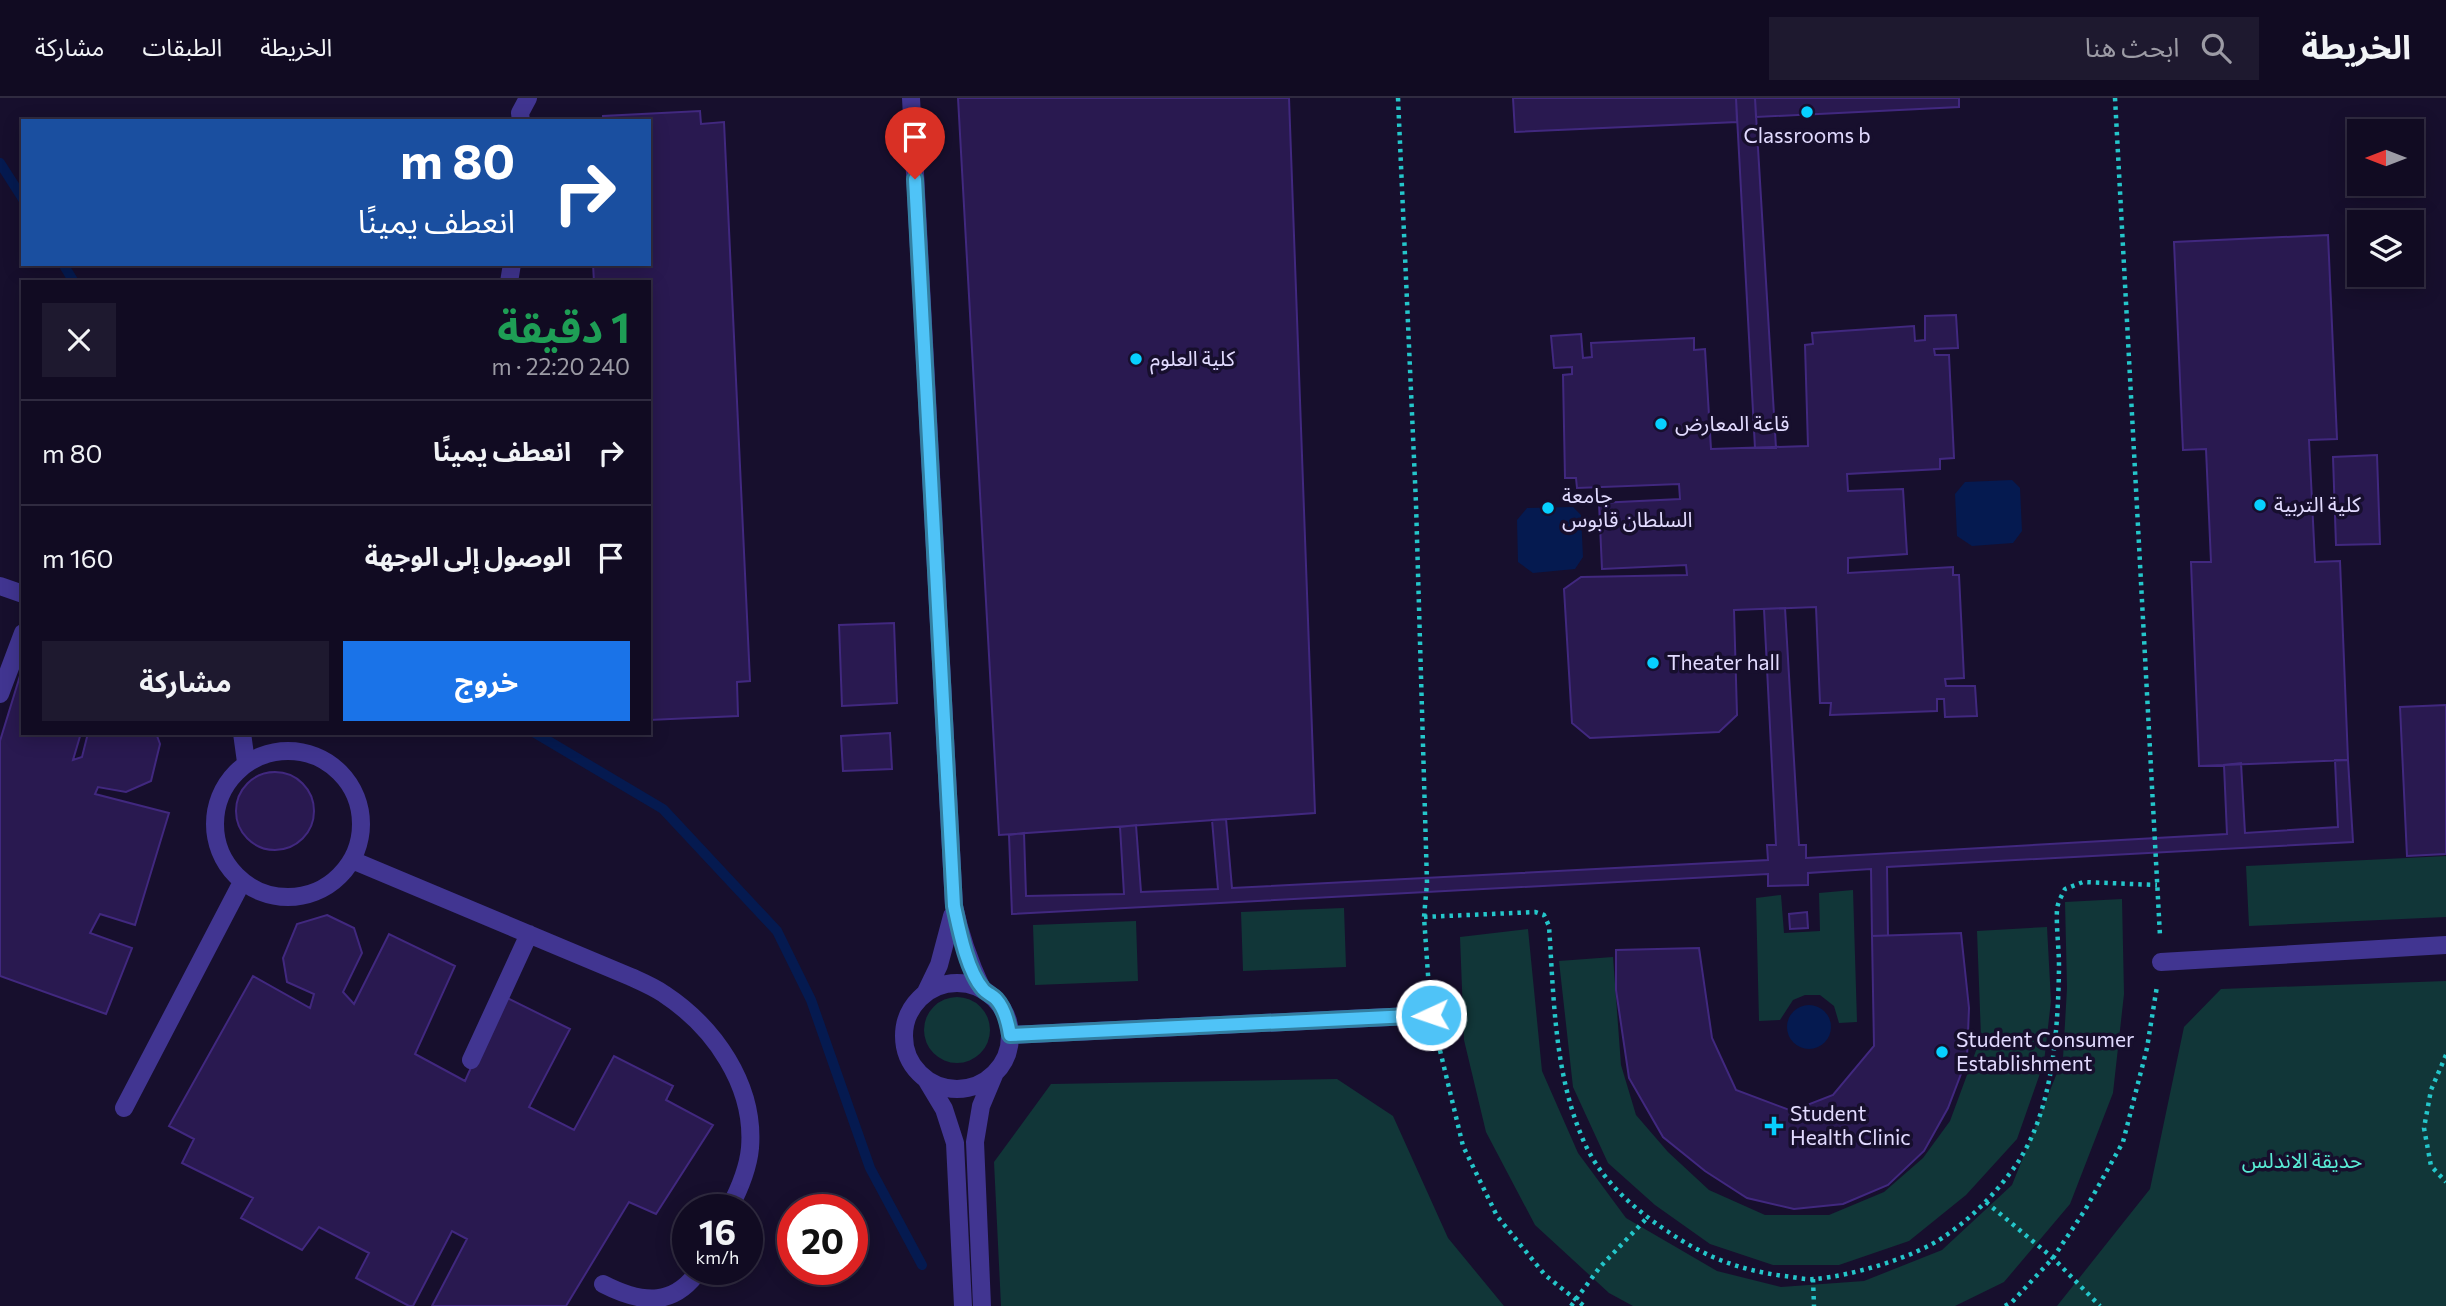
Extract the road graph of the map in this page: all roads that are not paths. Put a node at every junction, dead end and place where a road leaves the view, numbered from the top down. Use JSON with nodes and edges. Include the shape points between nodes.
{"nodes":[{"id":1,"x":528,"y":98,"type":"edge"},
{"id":2,"x":911,"y":98,"type":"edge"},
{"id":3,"x":521,"y":119,"type":"edge"},
{"id":4,"x":0,"y":586,"type":"edge"},
{"id":5,"x":21,"y":593,"type":"edge"},
{"id":6,"x":21,"y":638,"type":"edge"},
{"id":7,"x":0,"y":694,"type":"edge"},
{"id":8,"x":243,"y":735,"type":"edge"},
{"id":9,"x":246,"y":762,"type":"junction"},
{"id":10,"x":352,"y":860,"type":"junction"},
{"id":11,"x":242,"y":882,"type":"junction"},
{"id":12,"x":954,"y":906,"type":"junction"},
{"id":13,"x":530,"y":934,"type":"junction"},
{"id":14,"x":2446,"y":945,"type":"edge"},
{"id":15,"x":2161,"y":962,"type":"road end"},
{"id":16,"x":982,"y":989,"type":"junction"},
{"id":17,"x":926,"y":992,"type":"junction"},
{"id":18,"x":1431,"y":1015,"type":"road end"},
{"id":19,"x":1010,"y":1035,"type":"junction"},
{"id":20,"x":471,"y":1060,"type":"dead end"},
{"id":21,"x":995,"y":1073,"type":"junction"},
{"id":22,"x":926,"y":1079,"type":"junction"},
{"id":23,"x":124,"y":1108,"type":"dead end"},
{"id":24,"x":737,"y":1194,"type":"edge"},
{"id":25,"x":603,"y":1284,"type":"dead end"},
{"id":26,"x":691,"y":1285,"type":"edge"},
{"id":27,"x":963,"y":1306,"type":"edge"},
{"id":28,"x":982,"y":1306,"type":"edge"}],
"edges":[{"from":1,"to":3,"type":"lane"},
{"from":2,"to":12,"type":"lane"},
{"from":4,"to":5,"type":"lane"},
{"from":6,"to":7,"type":"lane"},
{"from":8,"to":9,"type":"lane"},
{"from":9,"to":10,"type":"lane","via":[[272,751],[300,750],[327,761],[347,779],[359,805],[361,833]]},
{"from":9,"to":11,"type":"lane","via":[[227,782],[216,807],[215,835],[224,860]]},
{"from":10,"to":11,"type":"lane","via":[[337,879],[314,893],[289,898],[264,894]]},
{"from":10,"to":13,"type":"lane"},
{"from":11,"to":23,"type":"lane"},
{"from":12,"to":16,"type":"lane","via":[[963,944]]},
{"from":12,"to":17,"type":"lane","via":[[942,955]]},
{"from":13,"to":20,"type":"lane"},
{"from":13,"to":24,"type":"lane","via":[[663,993],[717,1043],[737,1075],[748,1110],[750,1148]]},
{"from":14,"to":15,"type":"lane"},
{"from":16,"to":17,"type":"lane","via":[[954,983]]},
{"from":16,"to":19,"type":"lane","via":[[997,1000],[1007,1016]]},
{"from":17,"to":22,"type":"lane","via":[[912,1007],[905,1026],[905,1046],[912,1064]]},
{"from":18,"to":19,"type":"lane"},
{"from":19,"to":21,"type":"lane","via":[[1009,1049]]},
{"from":21,"to":22,"type":"lane","via":[[980,1084],[962,1088],[943,1087]]},
{"from":21,"to":28,"type":"lane","via":[[981,1106],[975,1142]]},
{"from":22,"to":27,"type":"lane","via":[[944,1109],[955,1143]]},
{"from":25,"to":26,"type":"lane","via":[[645,1304],[664,1303]]}]}
